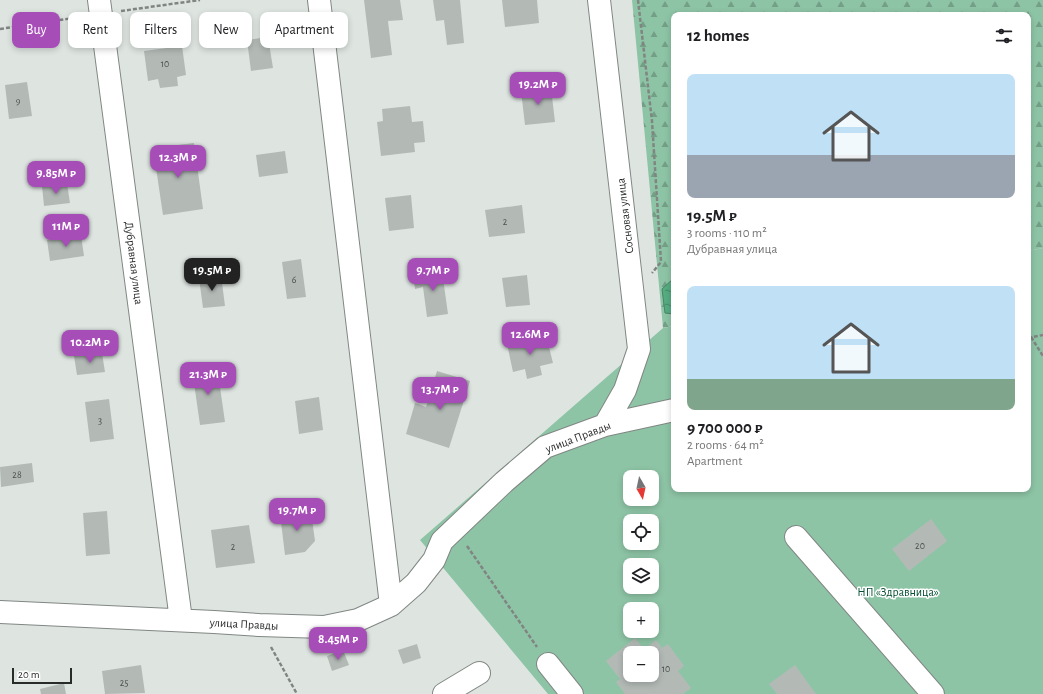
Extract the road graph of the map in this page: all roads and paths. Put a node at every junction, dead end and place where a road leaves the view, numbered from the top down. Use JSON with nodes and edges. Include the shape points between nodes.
{"nodes":[{"id":1,"x":99,"y":0,"type":"edge"},
{"id":2,"x":319,"y":0,"type":"edge"},
{"id":3,"x":600,"y":0,"type":"edge"},
{"id":4,"x":638,"y":0,"type":"edge"},
{"id":5,"x":634,"y":294,"type":"junction"},
{"id":6,"x":1043,"y":335,"type":"edge"},
{"id":7,"x":1031,"y":338,"type":"edge"},
{"id":8,"x":1031,"y":339,"type":"edge"},
{"id":9,"x":1043,"y":356,"type":"edge"},
{"id":10,"x":671,"y":411,"type":"edge"},
{"id":11,"x":605,"y":425,"type":"junction"},
{"id":12,"x":455,"y":529,"type":"junction"},
{"id":13,"x":796,"y":537,"type":"dead end"},
{"id":14,"x":391,"y":605,"type":"junction"},
{"id":15,"x":0,"y":612,"type":"edge"},
{"id":16,"x":180,"y":620,"type":"junction"},
{"id":17,"x":259,"y":626,"type":"junction"},
{"id":18,"x":548,"y":664,"type":"joint"},
{"id":19,"x":479,"y":673,"type":"dead end"},
{"id":20,"x":297,"y":694,"type":"edge"},
{"id":21,"x":444,"y":694,"type":"edge"},
{"id":22,"x":572,"y":694,"type":"edge"},
{"id":23,"x":932,"y":694,"type":"edge"}],
"edges":[{"from":1,"to":16,"type":"street","name":"Дубравная улица"},
{"from":2,"to":14,"type":"street"},
{"from":3,"to":5,"type":"street","name":"Сосновая улица"},
{"from":4,"to":5,"type":"path","via":[[652,121],[661,262]]},
{"from":5,"to":11,"type":"street","name":"Сосновая улица","via":[[639,349],[624,390]]},
{"from":6,"to":7,"type":"path"},
{"from":8,"to":9,"type":"path"},
{"from":10,"to":11,"type":"street","name":"улица Правды"},
{"from":11,"to":12,"type":"street","name":"улица Правды","via":[[545,447]]},
{"from":12,"to":14,"type":"street","name":"улица Правды","via":[[442,541],[434,560],[416,583]]},
{"from":12,"to":18,"type":"path"},
{"from":13,"to":23,"type":"street"},
{"from":14,"to":17,"type":"street","name":"улица Правды","via":[[358,620],[324,627]]},
{"from":15,"to":16,"type":"street","name":"улица Правды"},
{"from":16,"to":17,"type":"street","name":"улица Правды"},
{"from":17,"to":20,"type":"path"},
{"from":18,"to":22,"type":"street"},
{"from":19,"to":21,"type":"street"}]}
